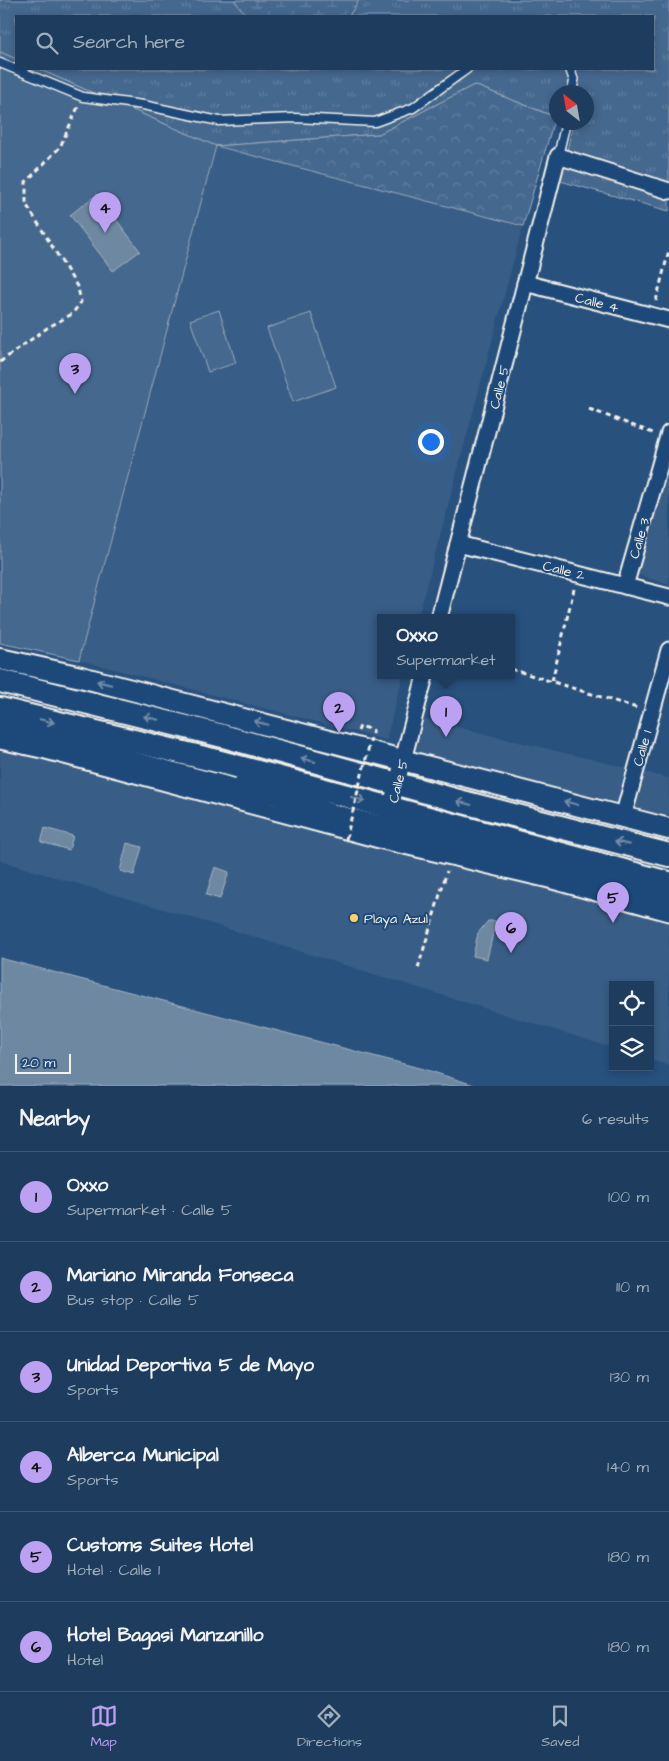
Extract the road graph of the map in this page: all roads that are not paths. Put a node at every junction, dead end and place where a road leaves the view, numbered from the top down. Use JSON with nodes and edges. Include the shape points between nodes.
{"nodes":[{"id":1,"x":0,"y":63,"type":"edge"},
{"id":2,"x":15,"y":69,"type":"edge"},
{"id":3,"x":17,"y":70,"type":"edge"},
{"id":4,"x":466,"y":70,"type":"edge"},
{"id":5,"x":570,"y":70,"type":"edge"},
{"id":6,"x":573,"y":85,"type":"edge"},
{"id":7,"x":564,"y":130,"type":"edge"},
{"id":8,"x":558,"y":156,"type":"junction"},
{"id":9,"x":669,"y":191,"type":"edge"},
{"id":10,"x":525,"y":283,"type":"junction"},
{"id":11,"x":669,"y":320,"type":"edge"},
{"id":12,"x":668,"y":435,"type":"edge"},
{"id":13,"x":458,"y":544,"type":"junction"},
{"id":14,"x":625,"y":586,"type":"junction"},
{"id":15,"x":669,"y":597,"type":"edge"},
{"id":16,"x":440,"y":614,"type":"edge"},
{"id":17,"x":669,"y":650,"type":"edge"},
{"id":18,"x":0,"y":660,"type":"edge"},
{"id":19,"x":424,"y":679,"type":"edge"},
{"id":20,"x":0,"y":681,"type":"edge"},
{"id":21,"x":0,"y":709,"type":"edge"},
{"id":22,"x":0,"y":729,"type":"edge"},
{"id":23,"x":0,"y":741,"type":"edge"},
{"id":24,"x":154,"y":747,"type":"junction"},
{"id":25,"x":403,"y":759,"type":"junction"},
{"id":26,"x":397,"y":784,"type":"junction"},
{"id":27,"x":331,"y":815,"type":"junction"},
{"id":28,"x":623,"y":817,"type":"junction"},
{"id":29,"x":388,"y":818,"type":"junction"},
{"id":30,"x":669,"y":829,"type":"edge"},
{"id":31,"x":453,"y":851,"type":"junction"},
{"id":32,"x":669,"y":855,"type":"edge"},
{"id":33,"x":637,"y":874,"type":"junction"},
{"id":34,"x":669,"y":882,"type":"edge"},
{"id":35,"x":669,"y":898,"type":"edge"},
{"id":36,"x":669,"y":912,"type":"edge"}],
"edges":[{"from":1,"to":2,"type":"lane"},
{"from":3,"to":4,"type":"lane","via":[[83,97],[143,105],[218,121],[296,118],[375,122],[413,108]]},
{"from":5,"to":6,"type":"lane"},
{"from":7,"to":8,"type":"lane"},
{"from":8,"to":9,"type":"street"},
{"from":8,"to":10,"type":"street","name":"Calle 5"},
{"from":10,"to":11,"type":"street","name":"Calle 4"},
{"from":10,"to":13,"type":"street","name":"Calle 5"},
{"from":12,"to":14,"type":"street","name":"Calle 3"},
{"from":13,"to":14,"type":"street","name":"Calle 2"},
{"from":13,"to":16,"type":"street","name":"Calle 5"},
{"from":14,"to":15,"type":"street","name":"Calle 2"},
{"from":17,"to":28,"type":"street","name":"Calle 1"},
{"from":25,"to":18,"type":"main road","one_way":true,"via":[[81,677]]},
{"from":19,"to":25,"type":"street","name":"Calle 5"},
{"from":26,"to":20,"type":"main road","one_way":true,"via":[[223,736]]},
{"from":21,"to":24,"type":"main road","one_way":true},
{"from":22,"to":27,"type":"main road"},
{"from":23,"to":31,"type":"street","via":[[383,841]]},
{"from":24,"to":27,"type":"main road"},
{"from":24,"to":29,"type":"main road","one_way":true,"via":[[217,761]]},
{"from":25,"to":26,"type":"street","name":"Calle 5"},
{"from":28,"to":25,"type":"main road","one_way":true},
{"from":26,"to":29,"type":"street","name":"Calle 5"},
{"from":32,"to":26,"type":"main road","one_way":true},
{"from":27,"to":29,"type":"main road"},
{"from":28,"to":30,"type":"main road"},
{"from":29,"to":31,"type":"main road"},
{"from":29,"to":33,"type":"main road"},
{"from":31,"to":33,"type":"main road"},
{"from":31,"to":35,"type":"main road"},
{"from":31,"to":36,"type":"street"},
{"from":33,"to":34,"type":"main road"}]}
